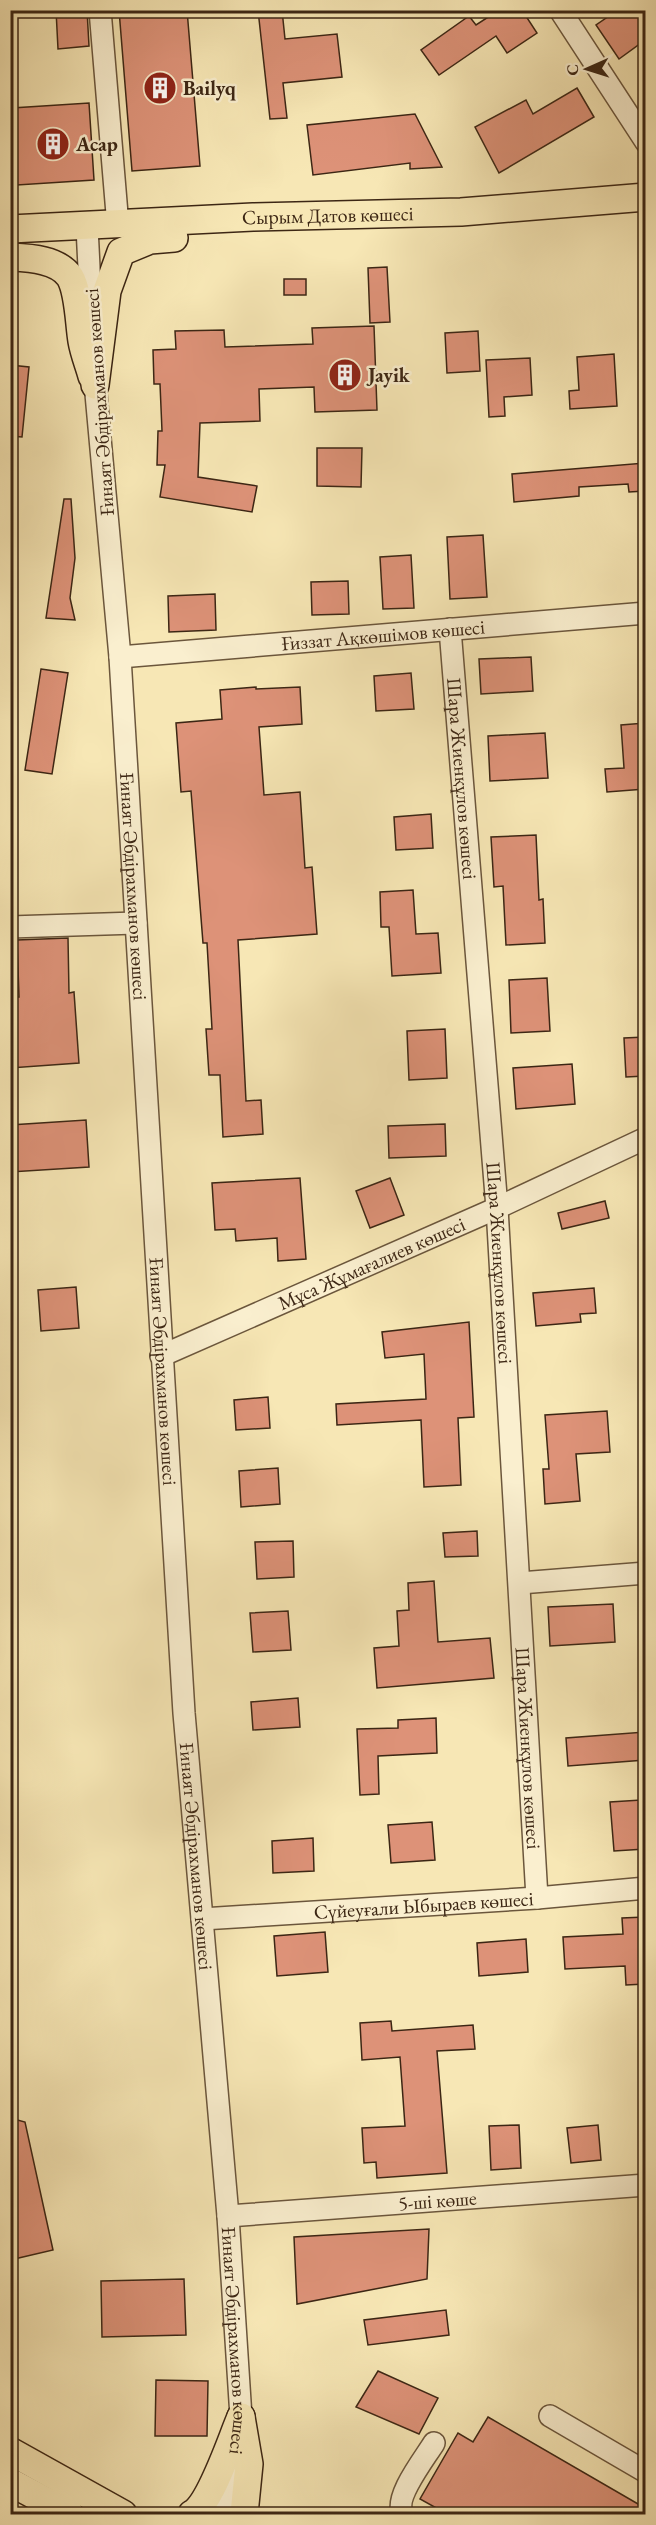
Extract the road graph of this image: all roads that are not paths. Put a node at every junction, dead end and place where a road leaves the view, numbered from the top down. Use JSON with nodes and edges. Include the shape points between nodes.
{"nodes":[{"id":1,"x":100,"y":10,"type":"edge"},
{"id":2,"x":560,"y":10,"type":"edge"},
{"id":3,"x":645,"y":142,"type":"edge"},
{"id":4,"x":645,"y":197,"type":"edge"},
{"id":5,"x":252,"y":217,"type":"junction"},
{"id":6,"x":118,"y":226,"type":"junction"},
{"id":7,"x":87,"y":227,"type":"junction"},
{"id":8,"x":10,"y":230,"type":"edge"},
{"id":9,"x":10,"y":256,"type":"edge"},
{"id":10,"x":95,"y":385,"type":"junction"},
{"id":11,"x":645,"y":613,"type":"edge"},
{"id":12,"x":450,"y":629,"type":"junction"},
{"id":13,"x":120,"y":657,"type":"junction"},
{"id":14,"x":136,"y":923,"type":"junction"},
{"id":15,"x":10,"y":927,"type":"edge"},
{"id":16,"x":645,"y":1138,"type":"edge"},
{"id":17,"x":496,"y":1208,"type":"junction"},
{"id":18,"x":161,"y":1356,"type":"junction"},
{"id":19,"x":645,"y":1573,"type":"edge"},
{"id":20,"x":520,"y":1583,"type":"junction"},
{"id":21,"x":645,"y":1888,"type":"edge"},
{"id":22,"x":537,"y":1898,"type":"junction"},
{"id":23,"x":202,"y":1919,"type":"junction"},
{"id":24,"x":645,"y":2185,"type":"edge"},
{"id":25,"x":228,"y":2216,"type":"junction"},
{"id":26,"x":241,"y":2416,"type":"junction"},
{"id":27,"x":550,"y":2416,"type":"dead end"},
{"id":28,"x":434,"y":2442,"type":"dead end"},
{"id":29,"x":10,"y":2451,"type":"edge"},
{"id":30,"x":645,"y":2472,"type":"edge"},
{"id":31,"x":10,"y":2482,"type":"edge"},
{"id":32,"x":89,"y":2495,"type":"junction"},
{"id":33,"x":70,"y":2514,"type":"edge"},
{"id":34,"x":123,"y":2514,"type":"edge"},
{"id":35,"x":146,"y":2514,"type":"edge"},
{"id":36,"x":192,"y":2514,"type":"edge"},
{"id":37,"x":221,"y":2514,"type":"edge"},
{"id":38,"x":244,"y":2514,"type":"edge"},
{"id":39,"x":404,"y":2514,"type":"edge"}],
"edges":[{"from":1,"to":6,"type":"street"},
{"from":2,"to":3,"type":"street"},
{"from":4,"to":5,"type":"main road","name":"Сырым Датов көшесі","via":[[462,212]]},
{"from":5,"to":6,"type":"main road","name":"Сырым Датов көшесі"},
{"from":5,"to":10,"type":"main road","via":[[238,231],[221,237],[150,240],[121,252],[107,291]]},
{"from":6,"to":7,"type":"main road","name":"Сырым Датов көшесі"},
{"from":7,"to":8,"type":"main road","name":"Сырым Датов көшесі"},
{"from":7,"to":10,"type":"street","name":"Ғинаят Әбдірахманов көшесі"},
{"from":9,"to":10,"type":"main road","via":[[55,265],[70,277],[82,344]]},
{"from":10,"to":13,"type":"street","name":"Ғинаят Әбдірахманов көшесі"},
{"from":11,"to":12,"type":"street","name":"Ғиззат Ақкөшімов көшесi"},
{"from":12,"to":13,"type":"street","name":"Ғиззат Ақкөшімов көшесi"},
{"from":12,"to":17,"type":"street","name":"Шара Жиенқұлов көшесі"},
{"from":13,"to":14,"type":"street","name":"Ғинаят Әбдірахманов көшесі"},
{"from":14,"to":15,"type":"street"},
{"from":14,"to":18,"type":"street","name":"Ғинаят Әбдірахманов көшесі"},
{"from":16,"to":17,"type":"street","name":"Мұса Жұмағалиев көшесі"},
{"from":17,"to":18,"type":"street","name":"Мұса Жұмағалиев көшесі"},
{"from":17,"to":20,"type":"street","name":"Шара Жиенқұлов көшесі"},
{"from":18,"to":23,"type":"street","name":"Ғинаят Әбдірахманов көшесі","via":[[183,1713]]},
{"from":19,"to":20,"type":"street"},
{"from":20,"to":22,"type":"street","name":"Шара Жиенқұлов көшесі"},
{"from":21,"to":22,"type":"street","name":"Сүйеуғали Ыбыраев көшесi"},
{"from":22,"to":23,"type":"street","name":"Сүйеуғали Ыбыраев көшесi"},
{"from":23,"to":25,"type":"street","name":"Ғинаят Әбдірахманов көшесі"},
{"from":24,"to":25,"type":"street","name":"5-шi көше"},
{"from":25,"to":26,"type":"street","name":"Ғинаят Әбдірахманов көшесі"},
{"from":26,"to":36,"type":"main road","via":[[212,2490]]},
{"from":26,"to":37,"type":"street","name":"Ғинаят Әбдірахманов көшесі","via":[[233,2483]]},
{"from":26,"to":38,"type":"main road","via":[[249,2464]]},
{"from":27,"to":30,"type":"street"},
{"from":28,"to":39,"type":"street","via":[[401,2498]]},
{"from":29,"to":32,"type":"main road"},
{"from":31,"to":33,"type":"main road"},
{"from":32,"to":34,"type":"main road"},
{"from":32,"to":35,"type":"main road"}]}
